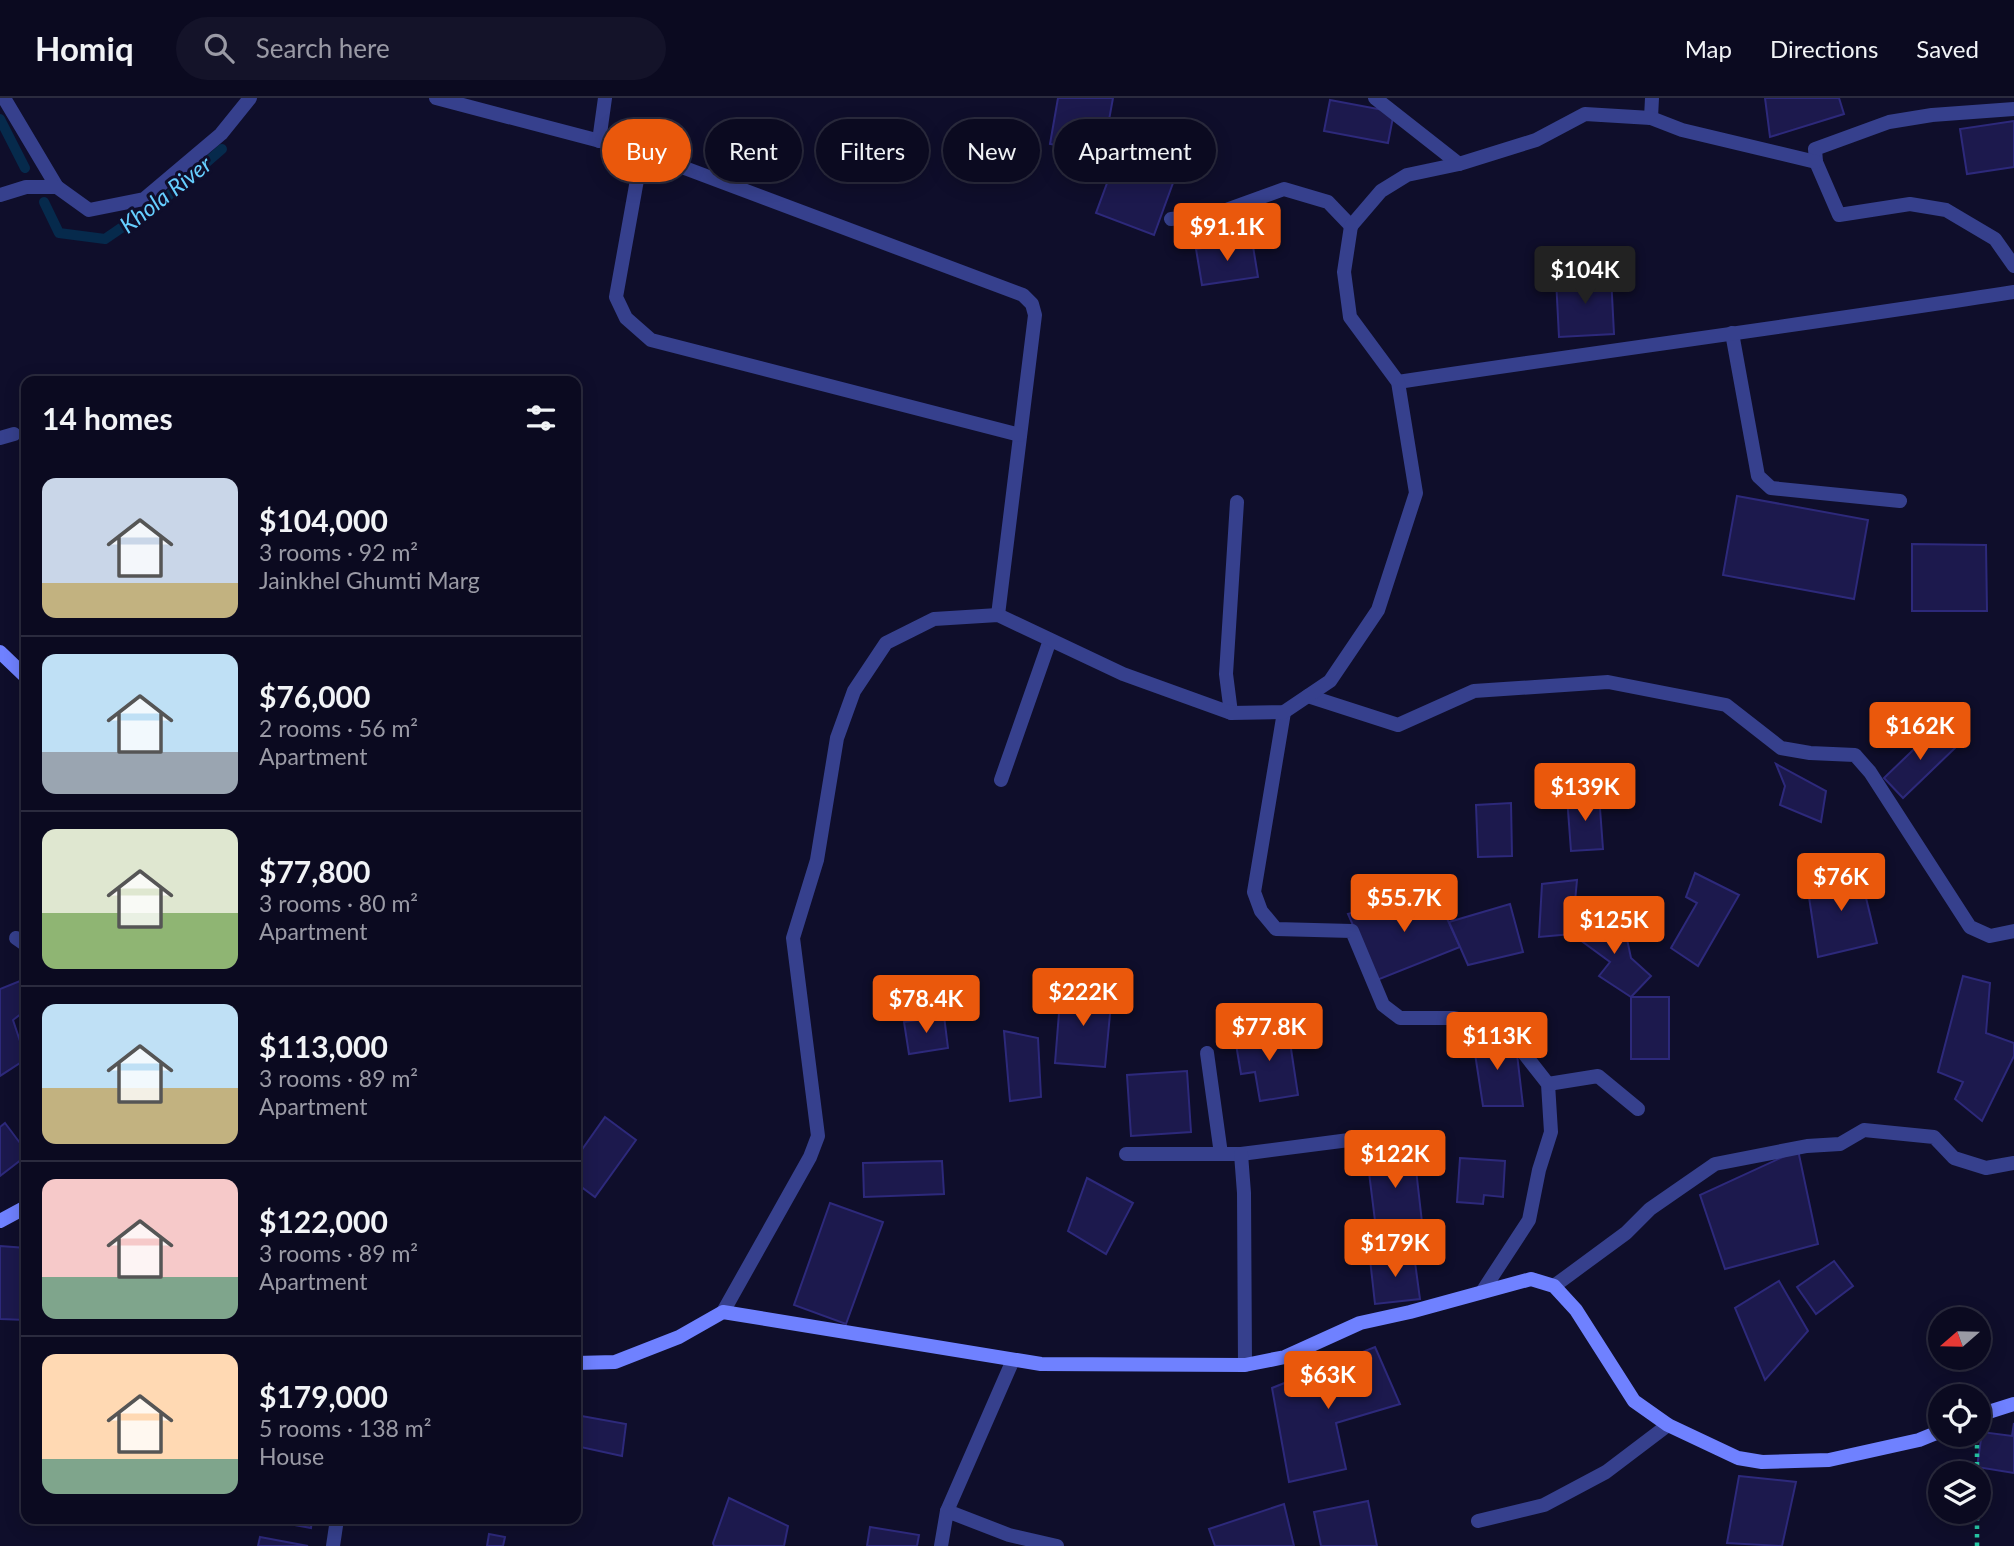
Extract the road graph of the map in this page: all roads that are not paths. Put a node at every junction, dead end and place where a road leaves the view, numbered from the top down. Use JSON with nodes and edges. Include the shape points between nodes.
{"nodes":[{"id":1,"x":4,"y":98,"type":"edge"},
{"id":2,"x":250,"y":98,"type":"edge"},
{"id":3,"x":436,"y":98,"type":"edge"},
{"id":4,"x":605,"y":98,"type":"edge"},
{"id":5,"x":1375,"y":98,"type":"edge"},
{"id":6,"x":1652,"y":98,"type":"edge"},
{"id":7,"x":2014,"y":109,"type":"edge"},
{"id":8,"x":1651,"y":118,"type":"junction"},
{"id":9,"x":599,"y":141,"type":"junction"},
{"id":10,"x":602,"y":142,"type":"edge"},
{"id":11,"x":1816,"y":162,"type":"junction"},
{"id":12,"x":1459,"y":164,"type":"junction"},
{"id":13,"x":691,"y":170,"type":"edge"},
{"id":14,"x":637,"y":182,"type":"edge"},
{"id":15,"x":57,"y":187,"type":"junction"},
{"id":16,"x":0,"y":195,"type":"edge"},
{"id":17,"x":1171,"y":219,"type":"dead end"},
{"id":18,"x":1351,"y":226,"type":"junction"},
{"id":19,"x":2014,"y":266,"type":"edge"},
{"id":20,"x":2014,"y":292,"type":"edge"},
{"id":21,"x":1732,"y":333,"type":"junction"},
{"id":22,"x":1398,"y":382,"type":"junction"},
{"id":23,"x":1020,"y":435,"type":"junction"},
{"id":24,"x":1900,"y":501,"type":"dead end"},
{"id":25,"x":1237,"y":502,"type":"dead end"},
{"id":26,"x":998,"y":615,"type":"junction"},
{"id":27,"x":1050,"y":640,"type":"junction"},
{"id":28,"x":0,"y":652,"type":"edge"},
{"id":29,"x":21,"y":672,"type":"edge"},
{"id":30,"x":1308,"y":696,"type":"junction"},
{"id":31,"x":1283,"y":712,"type":"junction"},
{"id":32,"x":1231,"y":713,"type":"junction"},
{"id":33,"x":1001,"y":780,"type":"dead end"},
{"id":34,"x":2014,"y":931,"type":"edge"},
{"id":35,"x":1207,"y":1053,"type":"dead end"},
{"id":36,"x":1548,"y":1084,"type":"junction"},
{"id":37,"x":1639,"y":1109,"type":"dead end"},
{"id":38,"x":1349,"y":1140,"type":"dead end"},
{"id":39,"x":1126,"y":1154,"type":"dead end"},
{"id":40,"x":1222,"y":1154,"type":"junction"},
{"id":41,"x":1241,"y":1154,"type":"junction"},
{"id":42,"x":2014,"y":1163,"type":"edge"},
{"id":43,"x":21,"y":1210,"type":"edge"},
{"id":44,"x":0,"y":1221,"type":"edge"},
{"id":45,"x":1554,"y":1286,"type":"junction"},
{"id":46,"x":1482,"y":1292,"type":"junction"},
{"id":47,"x":723,"y":1312,"type":"junction"},
{"id":48,"x":1013,"y":1360,"type":"junction"},
{"id":49,"x":581,"y":1363,"type":"edge"},
{"id":50,"x":1245,"y":1364,"type":"junction"},
{"id":51,"x":2014,"y":1404,"type":"edge"},
{"id":52,"x":1991,"y":1411,"type":"edge"},
{"id":53,"x":1668,"y":1425,"type":"junction"},
{"id":54,"x":1928,"y":1436,"type":"edge"},
{"id":55,"x":947,"y":1510,"type":"junction"},
{"id":56,"x":1478,"y":1521,"type":"dead end"},
{"id":57,"x":336,"y":1524,"type":"edge"},
{"id":58,"x":334,"y":1546,"type":"edge"},
{"id":59,"x":941,"y":1546,"type":"edge"},
{"id":60,"x":1057,"y":1546,"type":"edge"}],
"edges":[{"from":1,"to":15,"type":"street"},
{"from":2,"to":15,"type":"street","via":[[221,134],[144,199],[89,210]]},
{"from":3,"to":9,"type":"street"},
{"from":4,"to":9,"type":"street"},
{"from":5,"to":12,"type":"street"},
{"from":6,"to":8,"type":"street"},
{"from":7,"to":11,"type":"street","via":[[1889,122],[1815,149]]},
{"from":8,"to":11,"type":"street","via":[[1682,130]]},
{"from":8,"to":12,"type":"street","via":[[1585,114],[1535,140]]},
{"from":9,"to":10,"type":"street"},
{"from":11,"to":19,"type":"street","via":[[1839,215],[1910,204],[1946,210],[1996,239]]},
{"from":12,"to":18,"type":"street","via":[[1407,175],[1381,191]]},
{"from":13,"to":23,"type":"street","via":[[1023,295],[1032,303],[1035,315]]},
{"from":14,"to":23,"type":"street","via":[[616,297],[625,318],[650,340]]},
{"from":15,"to":16,"type":"street","via":[[26,187]]},
{"from":17,"to":18,"type":"street","via":[[1215,214],[1284,189],[1328,202]]},
{"from":18,"to":22,"type":"street","via":[[1344,272],[1350,317]]},
{"from":20,"to":21,"type":"street"},
{"from":21,"to":22,"type":"street"},
{"from":21,"to":24,"type":"street","via":[[1758,476],[1771,488]]},
{"from":22,"to":30,"type":"street","via":[[1416,493],[1378,610],[1330,681]]},
{"from":23,"to":26,"type":"street"},
{"from":25,"to":32,"type":"street","via":[[1226,674]]},
{"from":26,"to":27,"type":"street"},
{"from":26,"to":47,"type":"street","via":[[934,619],[886,643],[854,691],[837,738],[817,860],[793,938],[818,1136]]},
{"from":27,"to":32,"type":"street","via":[[1123,674]]},
{"from":27,"to":33,"type":"street"},
{"from":28,"to":29,"type":"main road"},
{"from":30,"to":31,"type":"street"},
{"from":30,"to":34,"type":"street","via":[[1398,725],[1474,691],[1608,682],[1726,705],[1781,748],[1855,755],[1970,927],[1990,936]]},
{"from":31,"to":32,"type":"street"},
{"from":31,"to":36,"type":"street","via":[[1254,892],[1261,911],[1276,929],[1352,931],[1383,1005],[1400,1018],[1454,1018],[1504,1029]]},
{"from":35,"to":40,"type":"street"},
{"from":36,"to":37,"type":"street","via":[[1598,1076]]},
{"from":36,"to":46,"type":"street","via":[[1550,1132],[1530,1220]]},
{"from":38,"to":41,"type":"street"},
{"from":39,"to":40,"type":"street"},
{"from":40,"to":41,"type":"street"},
{"from":41,"to":50,"type":"street"},
{"from":42,"to":45,"type":"street","via":[[1986,1168],[1954,1158],[1934,1137],[1864,1130],[1840,1143],[1715,1164]]},
{"from":43,"to":44,"type":"main road"},
{"from":45,"to":46,"type":"main road","via":[[1531,1279]]},
{"from":45,"to":53,"type":"main road","via":[[1576,1310],[1634,1401]]},
{"from":46,"to":50,"type":"main road","via":[[1360,1323],[1285,1357]]},
{"from":47,"to":48,"type":"main road"},
{"from":47,"to":49,"type":"main road","via":[[679,1337],[615,1362]]},
{"from":48,"to":50,"type":"main road","via":[[1041,1364]]},
{"from":48,"to":55,"type":"street"},
{"from":51,"to":52,"type":"main road"},
{"from":53,"to":54,"type":"main road","via":[[1738,1458],[1762,1462],[1829,1460]]},
{"from":53,"to":56,"type":"street","via":[[1606,1472],[1544,1505]]},
{"from":55,"to":59,"type":"street"},
{"from":55,"to":60,"type":"street","via":[[1009,1535]]},
{"from":57,"to":58,"type":"street"}]}
